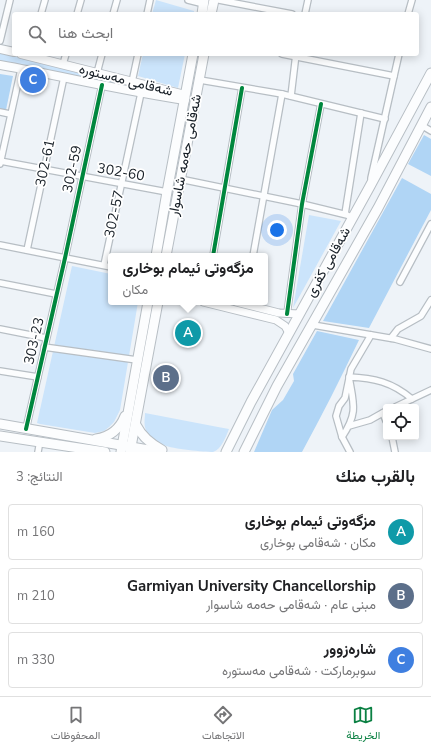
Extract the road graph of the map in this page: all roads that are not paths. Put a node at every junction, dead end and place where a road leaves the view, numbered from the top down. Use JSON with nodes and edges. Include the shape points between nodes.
{"nodes":[{"id":1,"x":10,"y":0,"type":"edge"},
{"id":2,"x":45,"y":0,"type":"edge"},
{"id":3,"x":81,"y":0,"type":"edge"},
{"id":4,"x":117,"y":0,"type":"edge"},
{"id":5,"x":150,"y":0,"type":"edge"},
{"id":6,"x":188,"y":0,"type":"edge"},
{"id":7,"x":214,"y":0,"type":"edge"},
{"id":8,"x":219,"y":0,"type":"edge"},
{"id":9,"x":308,"y":0,"type":"edge"},
{"id":10,"x":412,"y":0,"type":"edge"},
{"id":11,"x":204,"y":2,"type":"edge"},
{"id":12,"x":42,"y":12,"type":"edge"},
{"id":13,"x":78,"y":12,"type":"edge"},
{"id":14,"x":114,"y":12,"type":"edge"},
{"id":15,"x":147,"y":12,"type":"edge"},
{"id":16,"x":202,"y":12,"type":"edge"},
{"id":17,"x":211,"y":12,"type":"edge"},
{"id":18,"x":282,"y":12,"type":"edge"},
{"id":19,"x":305,"y":12,"type":"edge"},
{"id":20,"x":409,"y":12,"type":"edge"},
{"id":21,"x":0,"y":42,"type":"edge"},
{"id":22,"x":0,"y":49,"type":"edge"},
{"id":23,"x":12,"y":52,"type":"edge"},
{"id":24,"x":31,"y":56,"type":"edge"},
{"id":25,"x":65,"y":56,"type":"edge"},
{"id":26,"x":101,"y":56,"type":"edge"},
{"id":27,"x":138,"y":56,"type":"edge"},
{"id":28,"x":193,"y":56,"type":"edge"},
{"id":29,"x":204,"y":56,"type":"edge"},
{"id":30,"x":296,"y":56,"type":"edge"},
{"id":31,"x":399,"y":56,"type":"edge"},
{"id":32,"x":63,"y":64,"type":"junction"},
{"id":33,"x":0,"y":65,"type":"edge"},
{"id":34,"x":21,"y":69,"type":"junction"},
{"id":35,"x":431,"y":72,"type":"edge"},
{"id":36,"x":97,"y":73,"type":"junction"},
{"id":37,"x":394,"y":76,"type":"junction"},
{"id":38,"x":64,"y":77,"type":"junction"},
{"id":39,"x":200,"y":80,"type":"junction"},
{"id":40,"x":132,"y":82,"type":"junction"},
{"id":41,"x":102,"y":85,"type":"junction"},
{"id":42,"x":242,"y":88,"type":"junction"},
{"id":43,"x":141,"y":93,"type":"junction"},
{"id":44,"x":162,"y":93,"type":"junction"},
{"id":45,"x":282,"y":94,"type":"junction"},
{"id":46,"x":291,"y":96,"type":"junction"},
{"id":47,"x":185,"y":97,"type":"junction"},
{"id":48,"x":321,"y":104,"type":"junction"},
{"id":49,"x":431,"y":106,"type":"edge"},
{"id":50,"x":0,"y":112,"type":"edge"},
{"id":51,"x":361,"y":113,"type":"junction"},
{"id":52,"x":10,"y":114,"type":"junction"},
{"id":53,"x":384,"y":119,"type":"junction"},
{"id":54,"x":426,"y":120,"type":"edge"},
{"id":55,"x":431,"y":131,"type":"edge"},
{"id":56,"x":0,"y":162,"type":"edge"},
{"id":57,"x":44,"y":169,"type":"junction"},
{"id":58,"x":82,"y":176,"type":"junction"},
{"id":59,"x":180,"y":179,"type":"junction"},
{"id":60,"x":121,"y":183,"type":"junction"},
{"id":61,"x":224,"y":188,"type":"junction"},
{"id":62,"x":369,"y":188,"type":"junction"},
{"id":63,"x":167,"y":192,"type":"junction"},
{"id":64,"x":263,"y":196,"type":"junction"},
{"id":65,"x":302,"y":204,"type":"junction"},
{"id":66,"x":349,"y":216,"type":"junction"},
{"id":67,"x":431,"y":224,"type":"edge"},
{"id":68,"x":0,"y":245,"type":"edge"},
{"id":69,"x":27,"y":250,"type":"junction"},
{"id":70,"x":157,"y":253,"type":"edge"},
{"id":71,"x":167,"y":253,"type":"edge"},
{"id":72,"x":213,"y":253,"type":"edge"},
{"id":73,"x":254,"y":253,"type":"edge"},
{"id":74,"x":65,"y":258,"type":"junction"},
{"id":75,"x":104,"y":265,"type":"junction"},
{"id":76,"x":108,"y":266,"type":"edge"},
{"id":77,"x":400,"y":282,"type":"dead end"},
{"id":78,"x":0,"y":283,"type":"edge"},
{"id":79,"x":56,"y":294,"type":"junction"},
{"id":80,"x":431,"y":300,"type":"edge"},
{"id":81,"x":147,"y":305,"type":"edge"},
{"id":82,"x":157,"y":305,"type":"edge"},
{"id":83,"x":220,"y":305,"type":"edge"},
{"id":84,"x":251,"y":305,"type":"edge"},
{"id":85,"x":299,"y":314,"type":"junction"},
{"id":86,"x":281,"y":316,"type":"junction"},
{"id":87,"x":313,"y":325,"type":"junction"},
{"id":88,"x":0,"y":329,"type":"edge"},
{"id":89,"x":289,"y":332,"type":"junction"},
{"id":90,"x":371,"y":335,"type":"junction"},
{"id":91,"x":46,"y":338,"type":"junction"},
{"id":92,"x":391,"y":338,"type":"junction"},
{"id":93,"x":44,"y":347,"type":"junction"},
{"id":94,"x":431,"y":349,"type":"edge"},
{"id":95,"x":137,"y":360,"type":"junction"},
{"id":96,"x":0,"y":371,"type":"edge"},
{"id":97,"x":38,"y":377,"type":"junction"},
{"id":98,"x":349,"y":377,"type":"junction"},
{"id":99,"x":262,"y":382,"type":"junction"},
{"id":100,"x":276,"y":389,"type":"junction"},
{"id":101,"x":431,"y":390,"type":"edge"},
{"id":102,"x":412,"y":399,"type":"junction"},
{"id":103,"x":401,"y":404,"type":"edge"},
{"id":104,"x":128,"y":409,"type":"junction"},
{"id":105,"x":383,"y":413,"type":"edge"},
{"id":106,"x":0,"y":424,"type":"edge"},
{"id":107,"x":136,"y":425,"type":"junction"},
{"id":108,"x":349,"y":426,"type":"junction"},
{"id":109,"x":26,"y":429,"type":"junction"},
{"id":110,"x":0,"y":436,"type":"edge"},
{"id":111,"x":342,"y":437,"type":"junction"},
{"id":112,"x":88,"y":439,"type":"junction"},
{"id":113,"x":393,"y":440,"type":"edge"},
{"id":114,"x":40,"y":442,"type":"junction"},
{"id":115,"x":227,"y":448,"type":"edge"},
{"id":116,"x":126,"y":449,"type":"edge"},
{"id":117,"x":86,"y":451,"type":"edge"},
{"id":118,"x":38,"y":452,"type":"edge"},
{"id":119,"x":105,"y":452,"type":"edge"},
{"id":120,"x":160,"y":452,"type":"edge"},
{"id":121,"x":165,"y":452,"type":"edge"},
{"id":122,"x":222,"y":452,"type":"edge"},
{"id":123,"x":244,"y":452,"type":"edge"},
{"id":124,"x":350,"y":452,"type":"edge"},
{"id":125,"x":395,"y":452,"type":"edge"}],
"edges":[{"from":1,"to":21,"type":"street"},
{"from":2,"to":12,"type":"street"},
{"from":3,"to":13,"type":"street"},
{"from":4,"to":14,"type":"street"},
{"from":5,"to":15,"type":"street"},
{"from":6,"to":11,"type":"street"},
{"from":7,"to":17,"type":"main road"},
{"from":8,"to":18,"type":"street"},
{"from":9,"to":19,"type":"street"},
{"from":10,"to":20,"type":"street"},
{"from":11,"to":16,"type":"main road"},
{"from":22,"to":23,"type":"main road"},
{"from":24,"to":32,"type":"main road","name":"شەقامی مەستورە"},
{"from":25,"to":32,"type":"street"},
{"from":26,"to":36,"type":"street"},
{"from":27,"to":40,"type":"street"},
{"from":28,"to":47,"type":"main road","name":"شەقامی حەمە شاسوار"},
{"from":29,"to":39,"type":"main road","name":"شەقامی حەمە شاسوار"},
{"from":30,"to":37,"type":"street"},
{"from":30,"to":46,"type":"street"},
{"from":31,"to":37,"type":"street"},
{"from":32,"to":36,"type":"main road","name":"شەقامی مەستورە"},
{"from":33,"to":34,"type":"main road","name":"شەقامی مەستورە"},
{"from":34,"to":38,"type":"main road","name":"شەقامی مەستورە"},
{"from":34,"to":52,"type":"street"},
{"from":35,"to":62,"type":"main road","name":"شەقامی کفری"},
{"from":36,"to":40,"type":"main road","name":"شەقامی مەستورە"},
{"from":37,"to":53,"type":"street"},
{"from":38,"to":41,"type":"main road","name":"شەقامی مەستورە"},
{"from":38,"to":57,"type":"street","name":"302-61"},
{"from":39,"to":42,"type":"street"},
{"from":39,"to":59,"type":"main road","name":"شەقامی حەمە شاسوار"},
{"from":40,"to":44,"type":"main road","name":"شەقامی مەستورە"},
{"from":41,"to":43,"type":"main road","name":"شەقامی مەستورە"},
{"from":41,"to":58,"type":"street","name":"302-59"},
{"from":42,"to":45,"type":"street"},
{"from":42,"to":61,"type":"street"},
{"from":43,"to":44,"type":"main road","name":"شەقامی مەستورە"},
{"from":43,"to":60,"type":"street","name":"302-57"},
{"from":44,"to":47,"type":"main road","name":"شەقامی مەستورە"},
{"from":45,"to":46,"type":"street"},
{"from":45,"to":64,"type":"street"},
{"from":46,"to":48,"type":"street"},
{"from":47,"to":63,"type":"main road","name":"شەقامی حەمە شاسوار"},
{"from":48,"to":51,"type":"street"},
{"from":48,"to":65,"type":"street"},
{"from":49,"to":54,"type":"main road","name":"شەقامی کفری"},
{"from":50,"to":52,"type":"street"},
{"from":51,"to":53,"type":"street"},
{"from":51,"to":66,"type":"street"},
{"from":52,"to":56,"type":"street"},
{"from":53,"to":62,"type":"street"},
{"from":54,"to":55,"type":"street"},
{"from":54,"to":87,"type":"main road","name":"شەقامی کفری"},
{"from":56,"to":57,"type":"street","name":"302-60"},
{"from":57,"to":58,"type":"street","name":"302-60"},
{"from":57,"to":69,"type":"street","name":"302-61"},
{"from":58,"to":60,"type":"street","name":"302-60"},
{"from":58,"to":74,"type":"street","name":"302-59"},
{"from":59,"to":61,"type":"street"},
{"from":59,"to":71,"type":"main road","name":"شەقامی حەمە شاسوار"},
{"from":60,"to":63,"type":"street","name":"302-60"},
{"from":60,"to":75,"type":"street","name":"302-57"},
{"from":61,"to":64,"type":"street"},
{"from":61,"to":72,"type":"street"},
{"from":62,"to":66,"type":"main road","name":"شەقامی کفری"},
{"from":63,"to":70,"type":"main road","name":"شەقامی حەمە شاسوار"},
{"from":64,"to":65,"type":"street"},
{"from":64,"to":73,"type":"street"},
{"from":65,"to":66,"type":"street"},
{"from":65,"to":86,"type":"street"},
{"from":66,"to":85,"type":"main road","name":"شەقامی کفری"},
{"from":67,"to":77,"type":"street"},
{"from":68,"to":69,"type":"street"},
{"from":69,"to":74,"type":"street"},
{"from":74,"to":75,"type":"street"},
{"from":74,"to":79,"type":"street","name":"303-23"},
{"from":75,"to":76,"type":"street"},
{"from":78,"to":79,"type":"street"},
{"from":79,"to":91,"type":"street","name":"303-23"},
{"from":80,"to":92,"type":"street","via":[[421,316],[398,330]]},
{"from":81,"to":95,"type":"main road"},
{"from":82,"to":107,"type":"main road"},
{"from":83,"to":86,"type":"street"},
{"from":84,"to":86,"type":"street"},
{"from":85,"to":86,"type":"street"},
{"from":85,"to":89,"type":"main road","name":"شەقامی کفری"},
{"from":86,"to":89,"type":"street"},
{"from":87,"to":90,"type":"street"},
{"from":87,"to":100,"type":"main road","name":"شەقامی کفری"},
{"from":88,"to":91,"type":"street"},
{"from":89,"to":99,"type":"main road","name":"شەقامی کفری"},
{"from":90,"to":92,"type":"street"},
{"from":90,"to":98,"type":"street"},
{"from":91,"to":93,"type":"street","name":"303-23"},
{"from":92,"to":94,"type":"street"},
{"from":93,"to":95,"type":"street"},
{"from":93,"to":97,"type":"street","name":"303-23"},
{"from":95,"to":104,"type":"main road"},
{"from":96,"to":97,"type":"street"},
{"from":97,"to":109,"type":"street","name":"303-23"},
{"from":98,"to":102,"type":"street","via":[[387,383]]},
{"from":98,"to":108,"type":"street","via":[[353,402],[353,415]]},
{"from":98,"to":111,"type":"street","via":[[345,398],[336,416]]},
{"from":99,"to":100,"type":"main road"},
{"from":99,"to":115,"type":"main road","name":"شەقامی کفری"},
{"from":100,"to":123,"type":"main road","name":"شەقامی کفری"},
{"from":101,"to":102,"type":"street"},
{"from":102,"to":103,"type":"street"},
{"from":104,"to":112,"type":"main road","via":[[121,424],[113,432],[101,438]]},
{"from":104,"to":116,"type":"main road"},
{"from":105,"to":108,"type":"street","via":[[370,420]]},
{"from":106,"to":109,"type":"main road"},
{"from":107,"to":116,"type":"main road"},
{"from":107,"to":121,"type":"main road","via":[[147,440]]},
{"from":108,"to":111,"type":"street"},
{"from":109,"to":112,"type":"main road"},
{"from":110,"to":114,"type":"main road"},
{"from":111,"to":124,"type":"street"},
{"from":112,"to":116,"type":"main road"},
{"from":113,"to":125,"type":"street"},
{"from":114,"to":117,"type":"main road"},
{"from":114,"to":118,"type":"street"},
{"from":115,"to":122,"type":"main road","name":"شەقامی کفری"},
{"from":116,"to":120,"type":"main road"},
{"from":117,"to":119,"type":"main road"}]}
